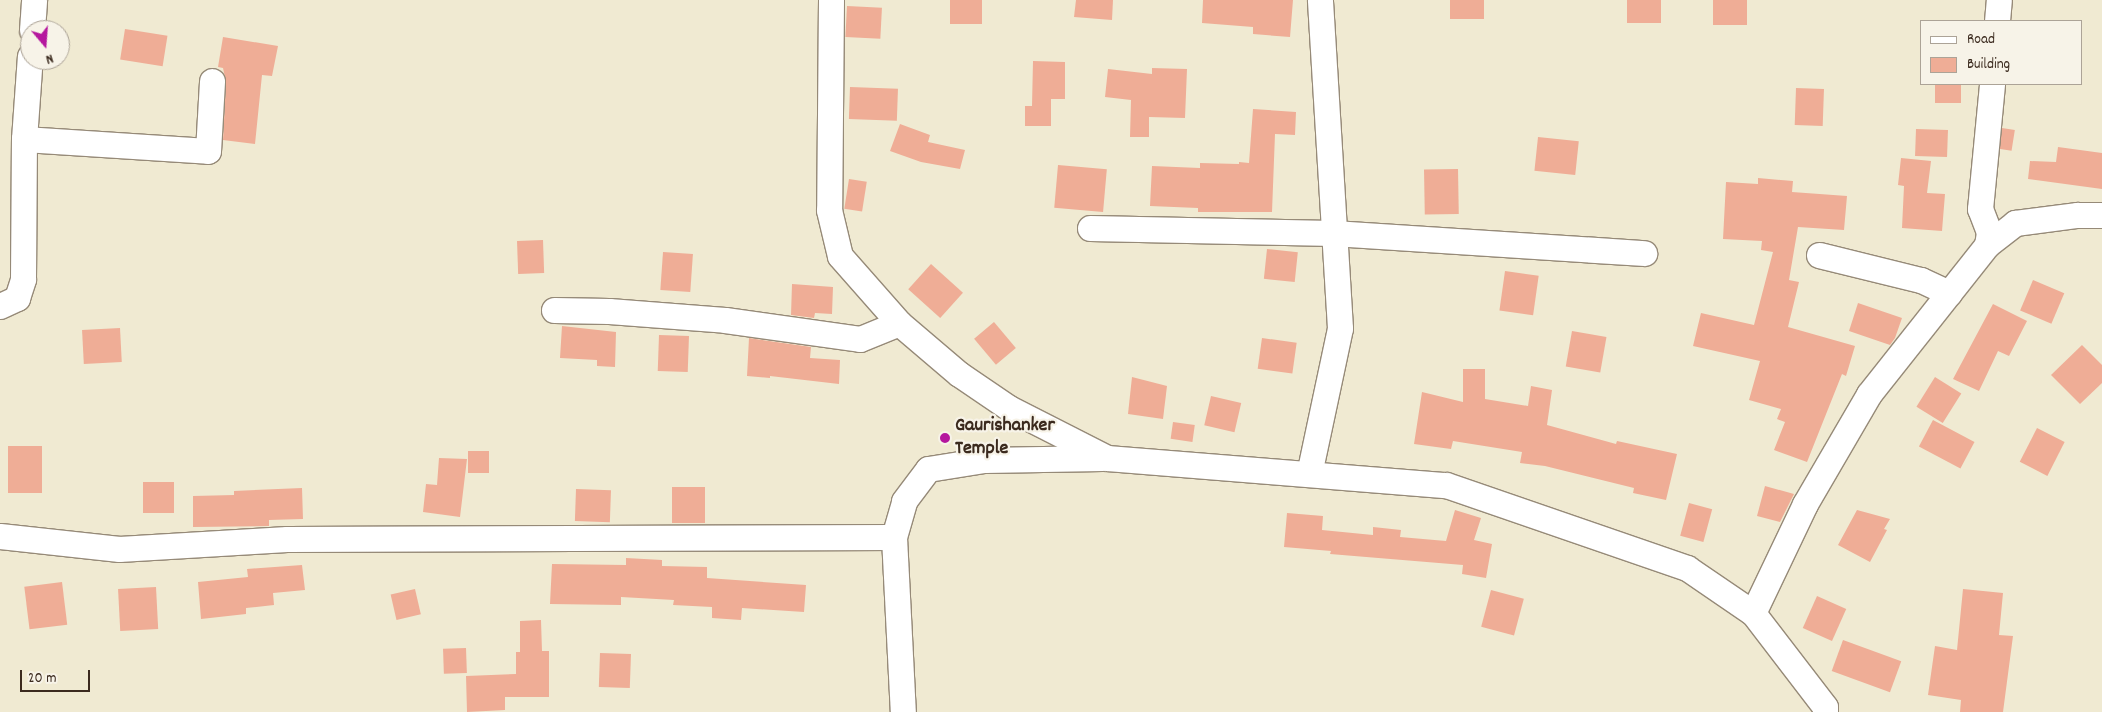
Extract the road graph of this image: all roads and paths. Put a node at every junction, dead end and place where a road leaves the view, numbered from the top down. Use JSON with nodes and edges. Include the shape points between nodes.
{"nodes":[{"id":1,"x":34,"y":0,"type":"edge"},
{"id":2,"x":831,"y":0,"type":"edge"},
{"id":3,"x":1320,"y":0,"type":"edge"},
{"id":4,"x":1999,"y":0,"type":"edge"},
{"id":5,"x":33,"y":20,"type":"edge"},
{"id":6,"x":1997,"y":20,"type":"edge"},
{"id":7,"x":29,"y":70,"type":"edge"},
{"id":8,"x":212,"y":80,"type":"dead end"},
{"id":9,"x":1992,"y":85,"type":"edge"},
{"id":10,"x":24,"y":139,"type":"junction"},
{"id":11,"x":2102,"y":215,"type":"edge"},
{"id":12,"x":1090,"y":228,"type":"dead end"},
{"id":13,"x":1333,"y":233,"type":"junction"},
{"id":14,"x":1987,"y":246,"type":"junction"},
{"id":15,"x":1644,"y":253,"type":"dead end"},
{"id":16,"x":1819,"y":255,"type":"dead end"},
{"id":17,"x":1949,"y":293,"type":"junction"},
{"id":18,"x":0,"y":306,"type":"edge"},
{"id":19,"x":554,"y":310,"type":"dead end"},
{"id":20,"x":899,"y":323,"type":"junction"},
{"id":21,"x":1107,"y":458,"type":"junction"},
{"id":22,"x":1309,"y":474,"type":"junction"},
{"id":23,"x":0,"y":536,"type":"edge"},
{"id":24,"x":894,"y":537,"type":"junction"},
{"id":25,"x":1753,"y":613,"type":"junction"},
{"id":26,"x":1829,"y":710,"type":"edge"},
{"id":27,"x":902,"y":712,"type":"edge"}],
"edges":[{"from":1,"to":5,"type":"street"},
{"from":2,"to":20,"type":"street","via":[[829,210],[840,256]]},
{"from":3,"to":13,"type":"street"},
{"from":4,"to":6,"type":"street"},
{"from":7,"to":10,"type":"street"},
{"from":8,"to":10,"type":"street","via":[[208,151]]},
{"from":9,"to":14,"type":"street","via":[[1980,209],[1989,232]]},
{"from":10,"to":18,"type":"street","via":[[23,279],[18,298]]},
{"from":11,"to":14,"type":"street","via":[[2014,223]]},
{"from":12,"to":13,"type":"street"},
{"from":13,"to":15,"type":"street"},
{"from":13,"to":22,"type":"street","via":[[1340,328]]},
{"from":14,"to":17,"type":"street"},
{"from":16,"to":17,"type":"street","via":[[1920,280]]},
{"from":17,"to":25,"type":"street","via":[[1869,394],[1805,504]]},
{"from":19,"to":20,"type":"street","via":[[725,320],[860,339]]},
{"from":20,"to":21,"type":"street","via":[[959,374],[1009,408]]},
{"from":21,"to":22,"type":"street"},
{"from":21,"to":24,"type":"street","via":[[984,460],[928,469],[904,501]]},
{"from":22,"to":25,"type":"street","via":[[1446,485],[1687,568]]},
{"from":23,"to":24,"type":"street","via":[[120,549],[287,539]]},
{"from":24,"to":27,"type":"street"},
{"from":25,"to":26,"type":"street"}]}
